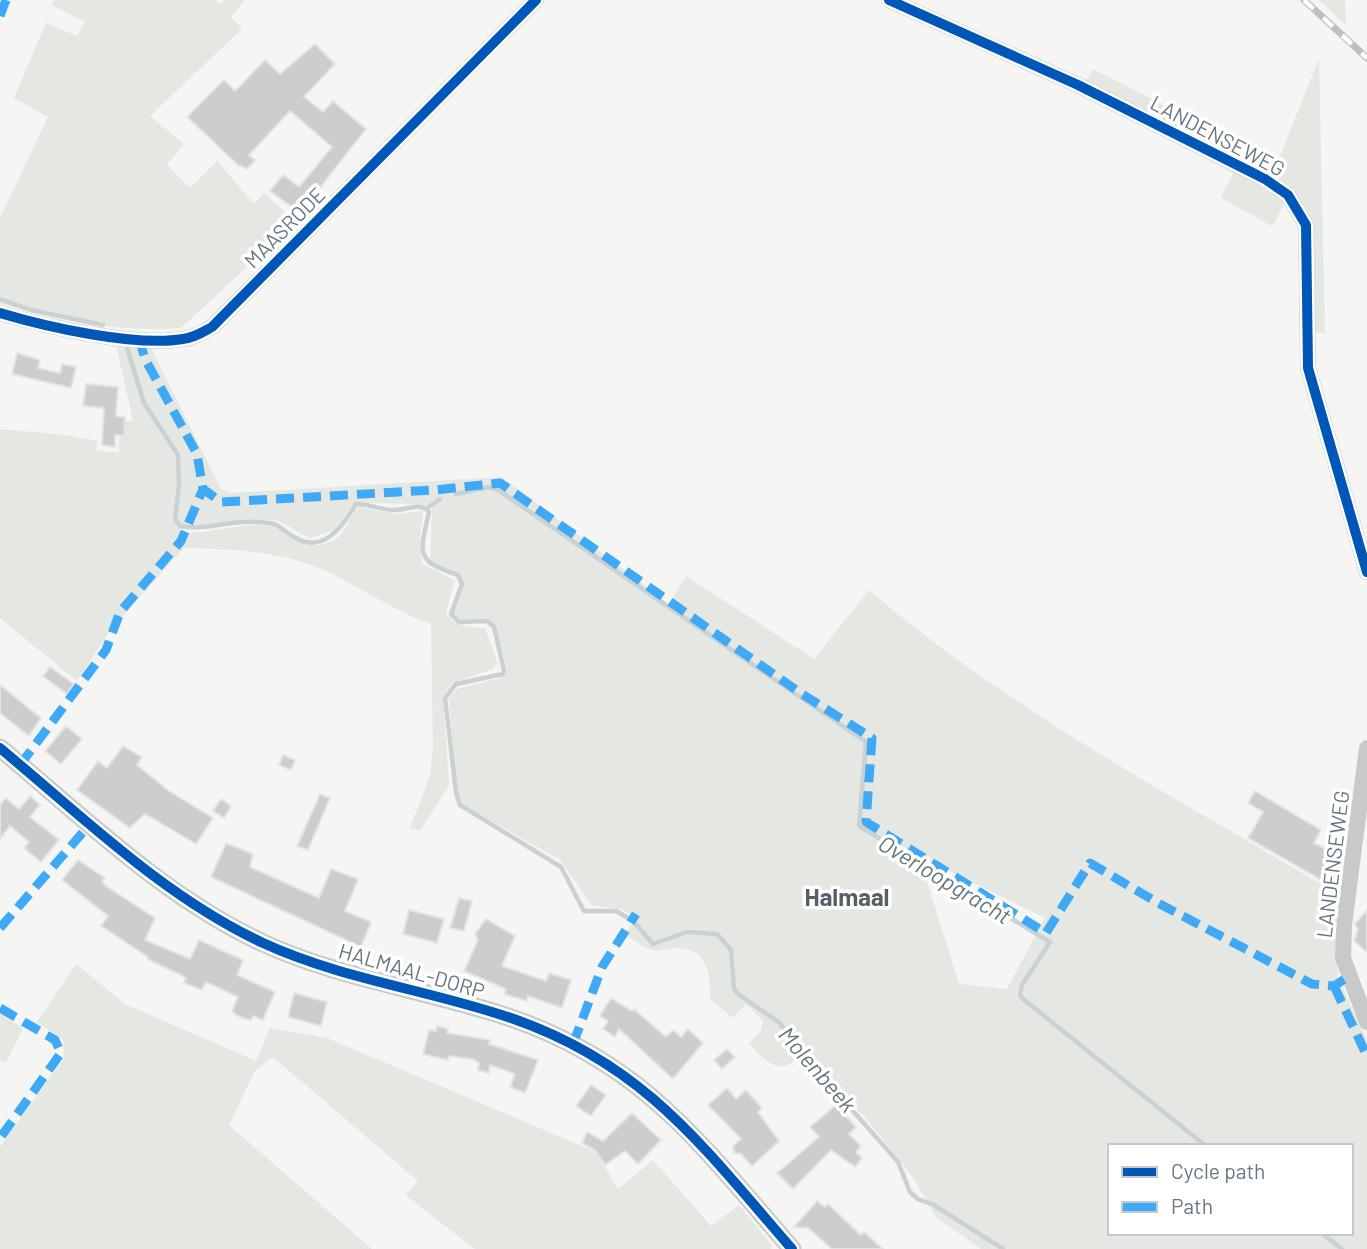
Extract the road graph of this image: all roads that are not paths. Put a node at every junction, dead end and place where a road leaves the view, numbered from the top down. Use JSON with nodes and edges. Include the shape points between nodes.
{"nodes":[{"id":1,"x":536,"y":0,"type":"edge"},
{"id":2,"x":889,"y":0,"type":"edge"},
{"id":3,"x":0,"y":313,"type":"edge"},
{"id":4,"x":1367,"y":572,"type":"edge"},
{"id":5,"x":0,"y":748,"type":"edge"},
{"id":6,"x":1367,"y":748,"type":"edge"},
{"id":7,"x":1367,"y":1022,"type":"edge"},
{"id":8,"x":792,"y":1249,"type":"edge"}],
"edges":[{"from":1,"to":3,"type":"street","name":"MAASRODE","via":[[212,327],[188,338],[160,340],[62,330]]},
{"from":2,"to":4,"type":"street","name":"LANDENSEWEG","via":[[1078,85],[1265,179],[1288,195],[1306,225],[1308,368]]},
{"from":5,"to":8,"type":"street","name":"HALMAAL-DORP","via":[[159,880],[228,926],[306,960],[511,1018],[600,1058],[685,1127]]},
{"from":6,"to":7,"type":"street","name":"LANDENSEWEG","via":[[1343,958]]}]}
